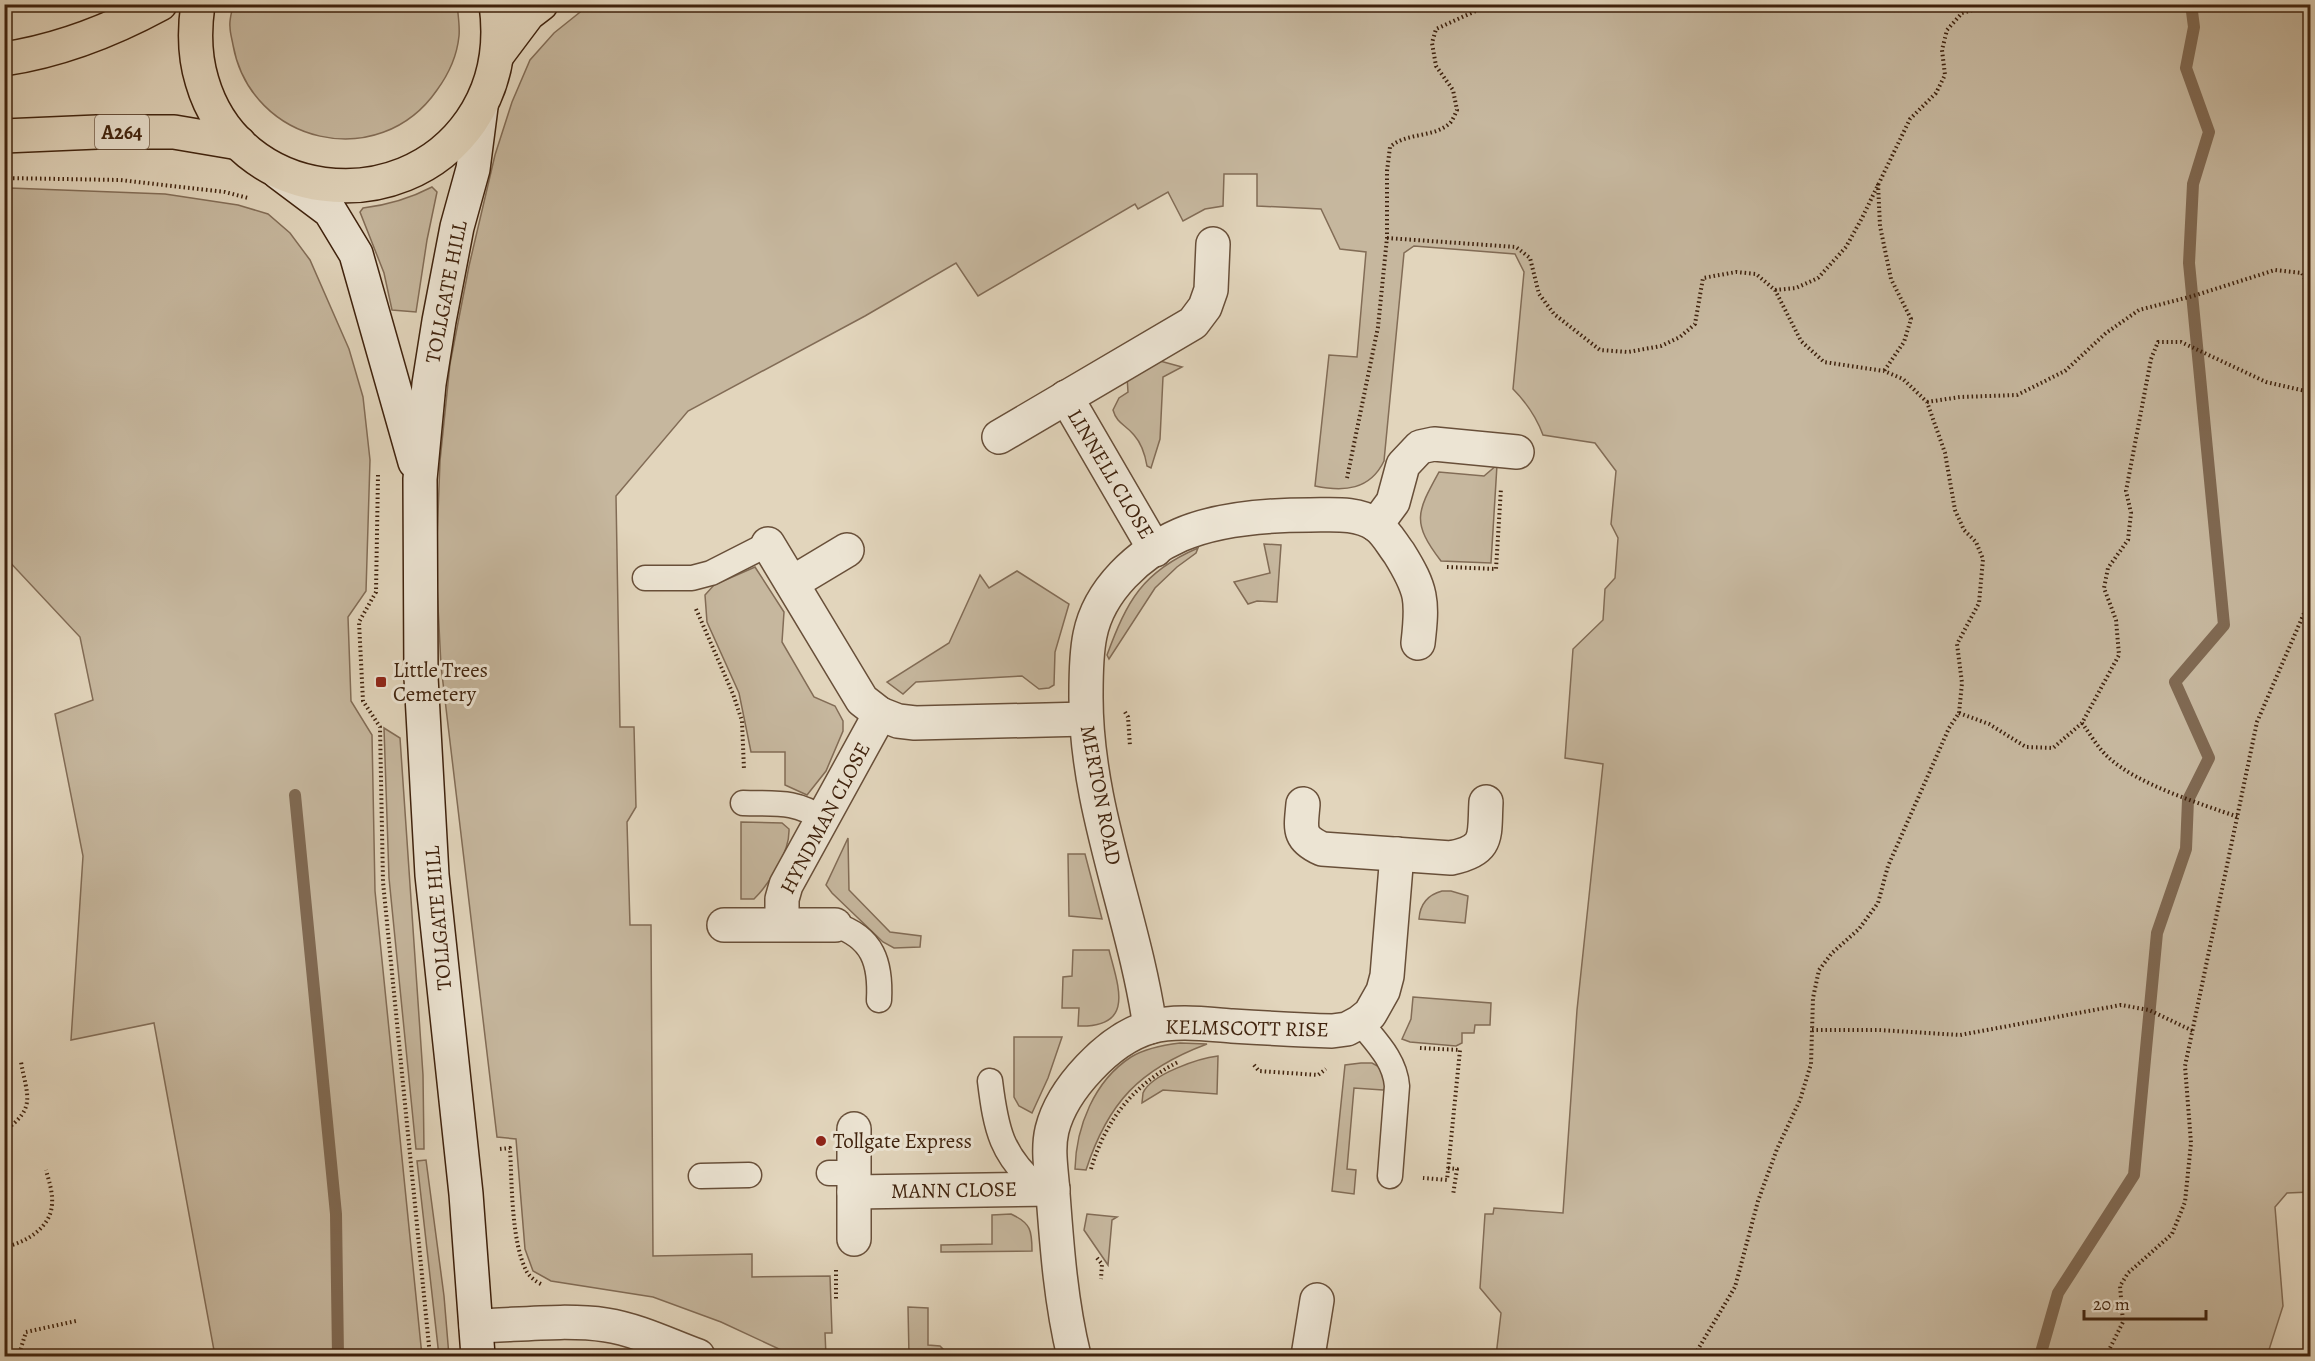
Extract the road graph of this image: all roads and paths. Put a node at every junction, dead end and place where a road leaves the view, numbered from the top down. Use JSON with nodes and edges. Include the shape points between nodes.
{"nodes":[{"id":1,"x":160,"y":4,"type":"edge"},
{"id":2,"x":198,"y":4,"type":"edge"},
{"id":3,"x":496,"y":4,"type":"edge"},
{"id":4,"x":541,"y":4,"type":"edge"},
{"id":5,"x":1491,"y":4,"type":"edge"},
{"id":6,"x":1984,"y":4,"type":"edge"},
{"id":7,"x":498,"y":54,"type":"junction"},
{"id":8,"x":4,"y":59,"type":"edge"},
{"id":9,"x":481,"y":107,"type":"junction"},
{"id":10,"x":4,"y":136,"type":"edge"},
{"id":11,"x":239,"y":143,"type":"junction"},
{"id":12,"x":275,"y":169,"type":"junction"},
{"id":13,"x":6,"y":178,"type":"edge"},
{"id":14,"x":1878,"y":183,"type":"junction"},
{"id":15,"x":256,"y":200,"type":"dead end"},
{"id":16,"x":1387,"y":238,"type":"junction"},
{"id":17,"x":1213,"y":244,"type":"dead end"},
{"id":18,"x":2310,"y":289,"type":"edge"},
{"id":19,"x":1775,"y":290,"type":"junction"},
{"id":20,"x":1884,"y":372,"type":"junction"},
{"id":21,"x":2310,"y":392,"type":"edge"},
{"id":22,"x":1066,"y":397,"type":"junction"},
{"id":23,"x":1927,"y":402,"type":"junction"},
{"id":24,"x":999,"y":437,"type":"dead end"},
{"id":25,"x":1510,"y":452,"type":"joint"},
{"id":26,"x":378,"y":465,"type":"dead end"},
{"id":27,"x":420,"y":479,"type":"junction"},
{"id":28,"x":1328,"y":515,"type":"junction"},
{"id":29,"x":1376,"y":525,"type":"junction"},
{"id":30,"x":768,"y":544,"type":"joint"},
{"id":31,"x":847,"y":550,"type":"dead end"},
{"id":32,"x":1155,"y":550,"type":"junction"},
{"id":33,"x":1411,"y":574,"type":"junction"},
{"id":34,"x":645,"y":578,"type":"dead end"},
{"id":35,"x":692,"y":578,"type":"junction"},
{"id":36,"x":792,"y":583,"type":"junction"},
{"id":37,"x":2310,"y":586,"type":"edge"},
{"id":38,"x":1418,"y":643,"type":"dead end"},
{"id":39,"x":1123,"y":709,"type":"dead end"},
{"id":40,"x":1959,"y":713,"type":"junction"},
{"id":41,"x":880,"y":714,"type":"junction"},
{"id":42,"x":1086,"y":719,"type":"junction"},
{"id":43,"x":2082,"y":723,"type":"junction"},
{"id":44,"x":1130,"y":751,"type":"dead end"},
{"id":45,"x":1486,"y":802,"type":"dead end"},
{"id":46,"x":743,"y":803,"type":"joint"},
{"id":47,"x":1303,"y":804,"type":"dead end"},
{"id":48,"x":2238,"y":817,"type":"junction"},
{"id":49,"x":823,"y":819,"type":"junction"},
{"id":50,"x":1397,"y":854,"type":"junction"},
{"id":51,"x":782,"y":924,"type":"junction"},
{"id":52,"x":724,"y":925,"type":"dead end"},
{"id":53,"x":835,"y":925,"type":"joint"},
{"id":54,"x":879,"y":1000,"type":"dead end"},
{"id":55,"x":1150,"y":1027,"type":"junction"},
{"id":56,"x":1812,"y":1030,"type":"junction"},
{"id":57,"x":2193,"y":1031,"type":"junction"},
{"id":58,"x":1369,"y":1034,"type":"junction"},
{"id":59,"x":1186,"y":1058,"type":"dead end"},
{"id":60,"x":1249,"y":1058,"type":"dead end"},
{"id":61,"x":21,"y":1062,"type":"dead end"},
{"id":62,"x":990,"y":1081,"type":"dead end"},
{"id":63,"x":854,"y":1130,"type":"dead end"},
{"id":64,"x":4,"y":1131,"type":"edge"},
{"id":65,"x":462,"y":1151,"type":"junction"},
{"id":66,"x":410,"y":1156,"type":"junction"},
{"id":67,"x":1448,"y":1168,"type":"junction"},
{"id":68,"x":46,"y":1170,"type":"dead end"},
{"id":69,"x":749,"y":1175,"type":"dead end"},
{"id":70,"x":701,"y":1176,"type":"dead end"},
{"id":71,"x":1390,"y":1176,"type":"joint"},
{"id":72,"x":846,"y":1179,"type":"junction"},
{"id":73,"x":1049,"y":1193,"type":"junction"},
{"id":74,"x":1453,"y":1195,"type":"dead end"},
{"id":75,"x":854,"y":1239,"type":"dead end"},
{"id":76,"x":4,"y":1247,"type":"edge"},
{"id":77,"x":1317,"y":1300,"type":"dead end"},
{"id":78,"x":76,"y":1321,"type":"dead end"},
{"id":79,"x":561,"y":1324,"type":"junction"},
{"id":80,"x":477,"y":1341,"type":"edge"},
{"id":81,"x":15,"y":1356,"type":"edge"},
{"id":82,"x":430,"y":1356,"type":"edge"},
{"id":83,"x":698,"y":1356,"type":"edge"},
{"id":84,"x":1074,"y":1356,"type":"edge"},
{"id":85,"x":1308,"y":1356,"type":"edge"},
{"id":86,"x":1694,"y":1356,"type":"edge"},
{"id":87,"x":2106,"y":1356,"type":"edge"}],
"edges":[{"from":1,"to":8,"type":"highway","via":[[132,20],[50,50]]},
{"from":2,"to":11,"type":"highway","via":[[196,57],[202,83],[213,108]]},
{"from":3,"to":7,"type":"highway"},
{"from":4,"to":7,"type":"highway","via":[[528,14]]},
{"from":5,"to":16,"type":"path","via":[[1436,30],[1432,43],[1436,66],[1453,90],[1457,110],[1450,123],[1439,130],[1398,140],[1390,147]]},
{"from":6,"to":14,"type":"path","via":[[1962,13],[1947,30],[1942,50],[1945,75],[1936,93],[1910,119]]},
{"from":7,"to":9,"type":"highway"},
{"from":9,"to":12,"type":"highway","via":[[445,151],[401,177],[350,187],[298,180]]},
{"from":9,"to":27,"type":"street","name":"TOLLGATE HILL","via":[[472,169],[439,321]]},
{"from":10,"to":11,"type":"highway","number":"A264","via":[[174,132]]},
{"from":11,"to":12,"type":"highway"},
{"from":12,"to":27,"type":"street","name":"TOLLGATE HILL","via":[[330,211],[356,254]]},
{"from":13,"to":15,"type":"path","via":[[120,180],[225,192]]},
{"from":14,"to":19,"type":"path","via":[[1846,247],[1818,278],[1796,288]]},
{"from":14,"to":20,"type":"path","via":[[1880,226],[1892,279],[1911,319],[1904,342]]},
{"from":16,"to":19,"type":"path","via":[[1516,247],[1530,258],[1539,294],[1554,314],[1600,350],[1628,352],[1661,346],[1680,337],[1695,324],[1703,278],[1736,272],[1756,274]]},
{"from":16,"to":28,"type":"path","via":[[1378,327],[1349,472],[1341,496]]},
{"from":17,"to":22,"type":"street","via":[[1211,290],[1205,308],[1193,323]]},
{"from":18,"to":23,"type":"path","via":[[2302,273],[2275,270],[2139,310],[2106,333],[2065,371],[2017,395]]},
{"from":19,"to":20,"type":"path","via":[[1801,341],[1824,362]]},
{"from":20,"to":23,"type":"path","via":[[1903,380]]},
{"from":21,"to":43,"type":"path","via":[[2266,382],[2181,342],[2157,342],[2126,491],[2131,513],[2128,540],[2108,568],[2104,588],[2116,620],[2119,655]]},
{"from":22,"to":24,"type":"street"},
{"from":22,"to":32,"type":"street","name":"LINNELL CLOSE"},
{"from":23,"to":40,"type":"path","via":[[1945,453],[1955,510],[1964,530],[1977,542],[1983,559],[1979,603],[1958,644],[1962,683]]},
{"from":25,"to":29,"type":"street","via":[[1434,444],[1420,447],[1403,465],[1393,502]]},
{"from":25,"to":33,"type":"path","via":[[1496,569],[1440,566]]},
{"from":26,"to":66,"type":"path","via":[[376,592],[359,622],[363,701],[380,727],[384,882]]},
{"from":27,"to":65,"type":"street","name":"TOLLGATE HILL","via":[[421,677],[432,875]]},
{"from":28,"to":29,"type":"street","name":"MERTON ROAD","via":[[1352,515]]},
{"from":28,"to":32,"type":"street","name":"MERTON ROAD","via":[[1294,515],[1201,527]]},
{"from":29,"to":33,"type":"street"},
{"from":30,"to":35,"type":"lane","via":[[711,573]]},
{"from":30,"to":36,"type":"street"},
{"from":31,"to":36,"type":"street"},
{"from":32,"to":42,"type":"street","name":"MERTON ROAD","via":[[1113,585],[1094,617],[1087,660]]},
{"from":33,"to":38,"type":"street","via":[[1420,605]]},
{"from":34,"to":35,"type":"lane"},
{"from":35,"to":46,"type":"path","via":[[693,603],[742,721]]},
{"from":36,"to":41,"type":"street","via":[[862,700]]},
{"from":37,"to":48,"type":"path","via":[[2305,611],[2257,722]]},
{"from":39,"to":44,"type":"path","via":[[1128,717]]},
{"from":40,"to":43,"type":"path","via":[[1989,724],[2026,747],[2053,748]]},
{"from":40,"to":56,"type":"path","via":[[1888,866],[1878,903],[1819,970]]},
{"from":41,"to":42,"type":"street","via":[[915,723]]},
{"from":41,"to":49,"type":"street","name":"HYNDMAN CLOSE"},
{"from":42,"to":55,"type":"street","name":"MERTON ROAD","via":[[1095,789]]},
{"from":43,"to":48,"type":"path","via":[[2108,757],[2143,780]]},
{"from":45,"to":50,"type":"street","via":[[1484,838],[1479,848],[1469,854],[1451,858]]},
{"from":46,"to":49,"type":"lane","via":[[794,804]]},
{"from":47,"to":50,"type":"street","via":[[1301,829],[1310,844],[1322,849]]},
{"from":48,"to":57,"type":"path"},
{"from":49,"to":51,"type":"street","name":"HYNDMAN CLOSE","via":[[786,885]]},
{"from":50,"to":58,"type":"street","name":"KELMSCOTT RISE","via":[[1387,976]]},
{"from":51,"to":52,"type":"street"},
{"from":51,"to":53,"type":"street"},
{"from":53,"to":54,"type":"lane","via":[[867,944],[876,960]]},
{"from":55,"to":58,"type":"street","name":"KELMSCOTT RISE","via":[[1203,1024],[1347,1029]]},
{"from":55,"to":73,"type":"street","name":"KELMSCOTT RISE","via":[[1094,1064],[1066,1097],[1052,1131]]},
{"from":56,"to":57,"type":"path","via":[[1960,1035],[2121,1005],[2149,1010]]},
{"from":56,"to":86,"type":"path","via":[[1811,1064],[1758,1201],[1735,1287]]},
{"from":57,"to":87,"type":"path","via":[[2185,1066],[2191,1143],[2185,1202],[2172,1234],[2128,1273],[2120,1286],[2123,1322]]},
{"from":58,"to":60,"type":"path","via":[[1366,1053],[1340,1058],[1318,1075],[1260,1071]]},
{"from":58,"to":67,"type":"path","via":[[1388,1037],[1402,1046],[1460,1050]]},
{"from":58,"to":71,"type":"lane","via":[[1396,1072]]},
{"from":59,"to":73,"type":"path","via":[[1133,1092],[1112,1119],[1098,1144],[1081,1200]]},
{"from":61,"to":64,"type":"path","via":[[26,1112]]},
{"from":62,"to":73,"type":"lane","via":[[996,1124],[1006,1149],[1020,1172]]},
{"from":63,"to":72,"type":"street"},
{"from":65,"to":66,"type":"path"},
{"from":65,"to":79,"type":"path","via":[[510,1148],[522,1261],[528,1275],[555,1288]]},
{"from":65,"to":80,"type":"street","name":"TOLLGATE HILL"},
{"from":66,"to":82,"type":"path"},
{"from":67,"to":71,"type":"path","via":[[1447,1180]]},
{"from":67,"to":74,"type":"path","via":[[1457,1169]]},
{"from":68,"to":76,"type":"path","via":[[52,1197],[47,1220],[24,1241]]},
{"from":69,"to":70,"type":"lane"},
{"from":72,"to":73,"type":"street","name":"MANN CLOSE"},
{"from":72,"to":75,"type":"street"},
{"from":73,"to":84,"type":"street","name":"KELMSCOTT RISE"},
{"from":77,"to":85,"type":"street"},
{"from":78,"to":81,"type":"path","via":[[26,1332]]},
{"from":79,"to":80,"type":"street"},
{"from":79,"to":83,"type":"street","via":[[608,1325]]}]}
